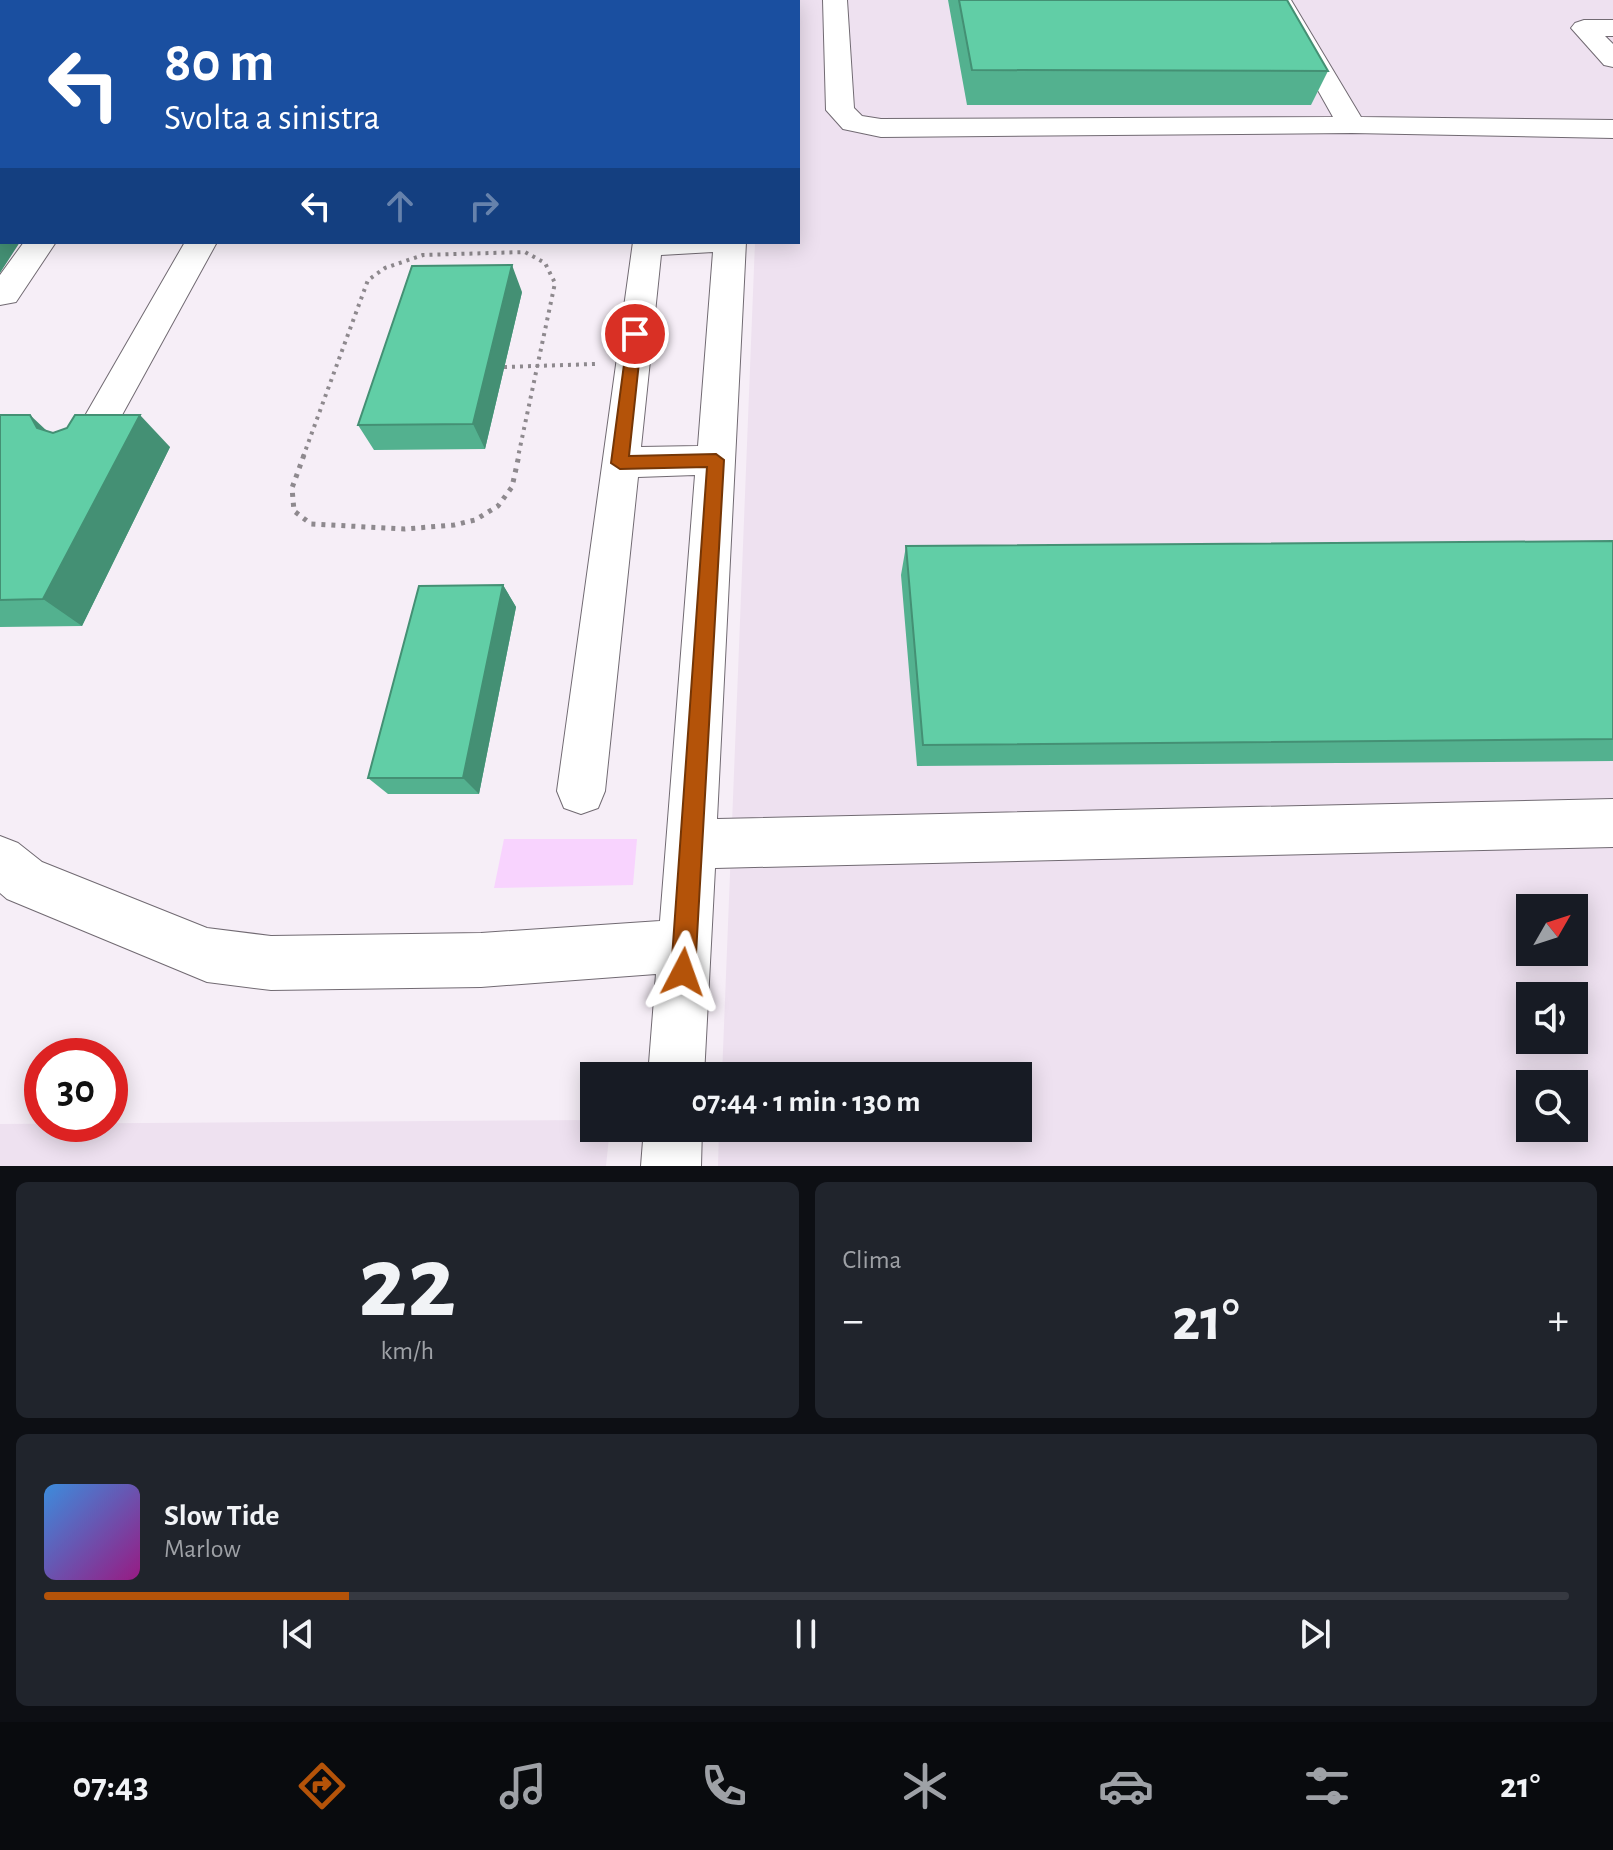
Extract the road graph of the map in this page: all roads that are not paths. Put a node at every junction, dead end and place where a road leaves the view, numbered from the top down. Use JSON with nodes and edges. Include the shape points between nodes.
{"nodes":[{"id":1,"x":835,"y":0,"type":"edge"},
{"id":2,"x":1279,"y":0,"type":"edge"},
{"id":3,"x":1613,"y":28,"type":"edge"},
{"id":4,"x":1613,"y":59,"type":"edge"},
{"id":5,"x":1352,"y":125,"type":"junction"},
{"id":6,"x":1613,"y":129,"type":"edge"},
{"id":7,"x":39,"y":244,"type":"edge"},
{"id":8,"x":200,"y":244,"type":"edge"},
{"id":9,"x":678,"y":244,"type":"edge"},
{"id":10,"x":730,"y":244,"type":"edge"},
{"id":11,"x":0,"y":294,"type":"edge"},
{"id":12,"x":86,"y":447,"type":"edge"},
{"id":13,"x":716,"y":460,"type":"junction"},
{"id":14,"x":620,"y":463,"type":"junction"},
{"id":15,"x":581,"y":791,"type":"dead end"},
{"id":16,"x":1613,"y":823,"type":"edge"},
{"id":17,"x":691,"y":844,"type":"junction"},
{"id":18,"x":0,"y":861,"type":"edge"},
{"id":19,"x":685,"y":946,"type":"junction"},
{"id":20,"x":677,"y":1062,"type":"edge"},
{"id":21,"x":672,"y":1142,"type":"edge"},
{"id":22,"x":671,"y":1166,"type":"edge"}],
"edges":[{"from":1,"to":5,"type":"street","via":[[840,110],[853,123],[881,128]]},
{"from":2,"to":5,"type":"street"},
{"from":3,"to":4,"type":"street","via":[[1584,28]]},
{"from":5,"to":6,"type":"street"},
{"from":7,"to":11,"type":"street"},
{"from":8,"to":12,"type":"street"},
{"from":9,"to":14,"type":"street","via":[[646,246]]},
{"from":10,"to":13,"type":"street"},
{"from":13,"to":14,"type":"street"},
{"from":13,"to":17,"type":"street"},
{"from":14,"to":15,"type":"street"},
{"from":16,"to":17,"type":"street"},
{"from":17,"to":19,"type":"street"},
{"from":18,"to":19,"type":"street","via":[[25,881],[219,957],[271,963],[481,960]]},
{"from":19,"to":20,"type":"street"},
{"from":21,"to":22,"type":"street"}]}
